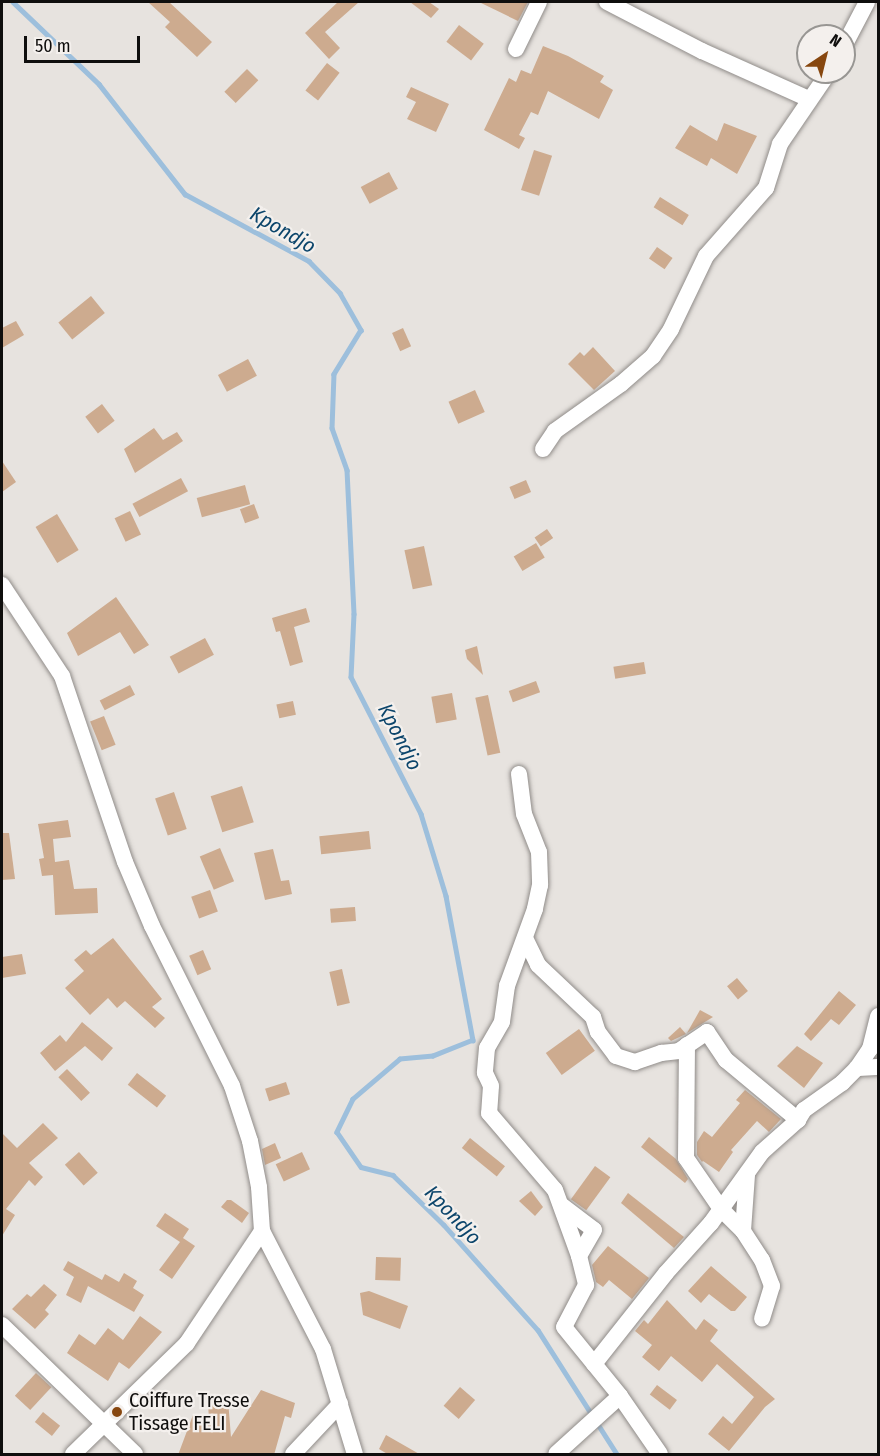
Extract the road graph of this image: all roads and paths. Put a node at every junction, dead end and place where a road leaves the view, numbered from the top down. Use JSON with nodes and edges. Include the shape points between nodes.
{"nodes":[{"id":1,"x":539,"y":2,"type":"edge"},
{"id":2,"x":607,"y":2,"type":"edge"},
{"id":3,"x":867,"y":2,"type":"edge"},
{"id":4,"x":856,"y":24,"type":"edge"},
{"id":5,"x":516,"y":49,"type":"dead end"},
{"id":6,"x":820,"y":84,"type":"edge"},
{"id":7,"x":809,"y":99,"type":"junction"},
{"id":8,"x":543,"y":449,"type":"dead end"},
{"id":9,"x":2,"y":585,"type":"edge"},
{"id":10,"x":519,"y":774,"type":"dead end"},
{"id":11,"x":525,"y":938,"type":"junction"},
{"id":12,"x":879,"y":1016,"type":"edge"},
{"id":13,"x":687,"y":1046,"type":"junction"},
{"id":14,"x":879,"y":1067,"type":"edge"},
{"id":15,"x":857,"y":1068,"type":"junction"},
{"id":16,"x":798,"y":1120,"type":"junction"},
{"id":17,"x":747,"y":1174,"type":"junction"},
{"id":18,"x":721,"y":1209,"type":"junction"},
{"id":19,"x":262,"y":1231,"type":"junction"},
{"id":20,"x":742,"y":1231,"type":"junction"},
{"id":21,"x":762,"y":1319,"type":"dead end"},
{"id":22,"x":2,"y":1325,"type":"edge"},
{"id":23,"x":594,"y":1364,"type":"junction"},
{"id":24,"x":616,"y":1399,"type":"junction"},
{"id":25,"x":340,"y":1404,"type":"junction"},
{"id":26,"x":104,"y":1423,"type":"junction"},
{"id":27,"x":73,"y":1455,"type":"edge"},
{"id":28,"x":135,"y":1455,"type":"edge"},
{"id":29,"x":293,"y":1455,"type":"edge"},
{"id":30,"x":354,"y":1455,"type":"edge"},
{"id":31,"x":556,"y":1455,"type":"edge"},
{"id":32,"x":660,"y":1455,"type":"edge"}],
"edges":[{"from":1,"to":5,"type":"street"},
{"from":2,"to":7,"type":"street","via":[[702,51]]},
{"from":3,"to":4,"type":"street"},
{"from":6,"to":7,"type":"street"},
{"from":7,"to":8,"type":"street","via":[[780,144],[766,188],[706,256],[671,329],[653,356],[555,431]]},
{"from":9,"to":19,"type":"street","via":[[62,676],[129,873],[232,1086],[250,1141]]},
{"from":10,"to":11,"type":"street","via":[[524,814],[540,863],[540,885]]},
{"from":11,"to":13,"type":"street","via":[[538,965],[593,1017],[598,1032],[616,1056],[635,1062]]},
{"from":11,"to":23,"type":"street","via":[[507,986],[502,1022],[487,1048],[489,1113],[555,1190],[586,1285],[564,1327]]},
{"from":12,"to":15,"type":"street","via":[[870,1049]]},
{"from":13,"to":16,"type":"street","via":[[707,1032],[726,1060]]},
{"from":13,"to":18,"type":"street","via":[[686,1158]]},
{"from":14,"to":15,"type":"street"},
{"from":15,"to":16,"type":"street","via":[[804,1110]]},
{"from":16,"to":17,"type":"street","via":[[762,1152]]},
{"from":17,"to":18,"type":"street"},
{"from":17,"to":20,"type":"street"},
{"from":18,"to":20,"type":"street"},
{"from":18,"to":23,"type":"street"},
{"from":19,"to":25,"type":"street","via":[[323,1349]]},
{"from":19,"to":26,"type":"street","via":[[187,1343]]},
{"from":20,"to":21,"type":"street","via":[[762,1260],[772,1286]]},
{"from":22,"to":26,"type":"street"},
{"from":23,"to":24,"type":"street"},
{"from":24,"to":31,"type":"street"},
{"from":24,"to":32,"type":"street"},
{"from":25,"to":29,"type":"street"},
{"from":25,"to":30,"type":"street"},
{"from":26,"to":27,"type":"street"},
{"from":26,"to":28,"type":"street"}]}
